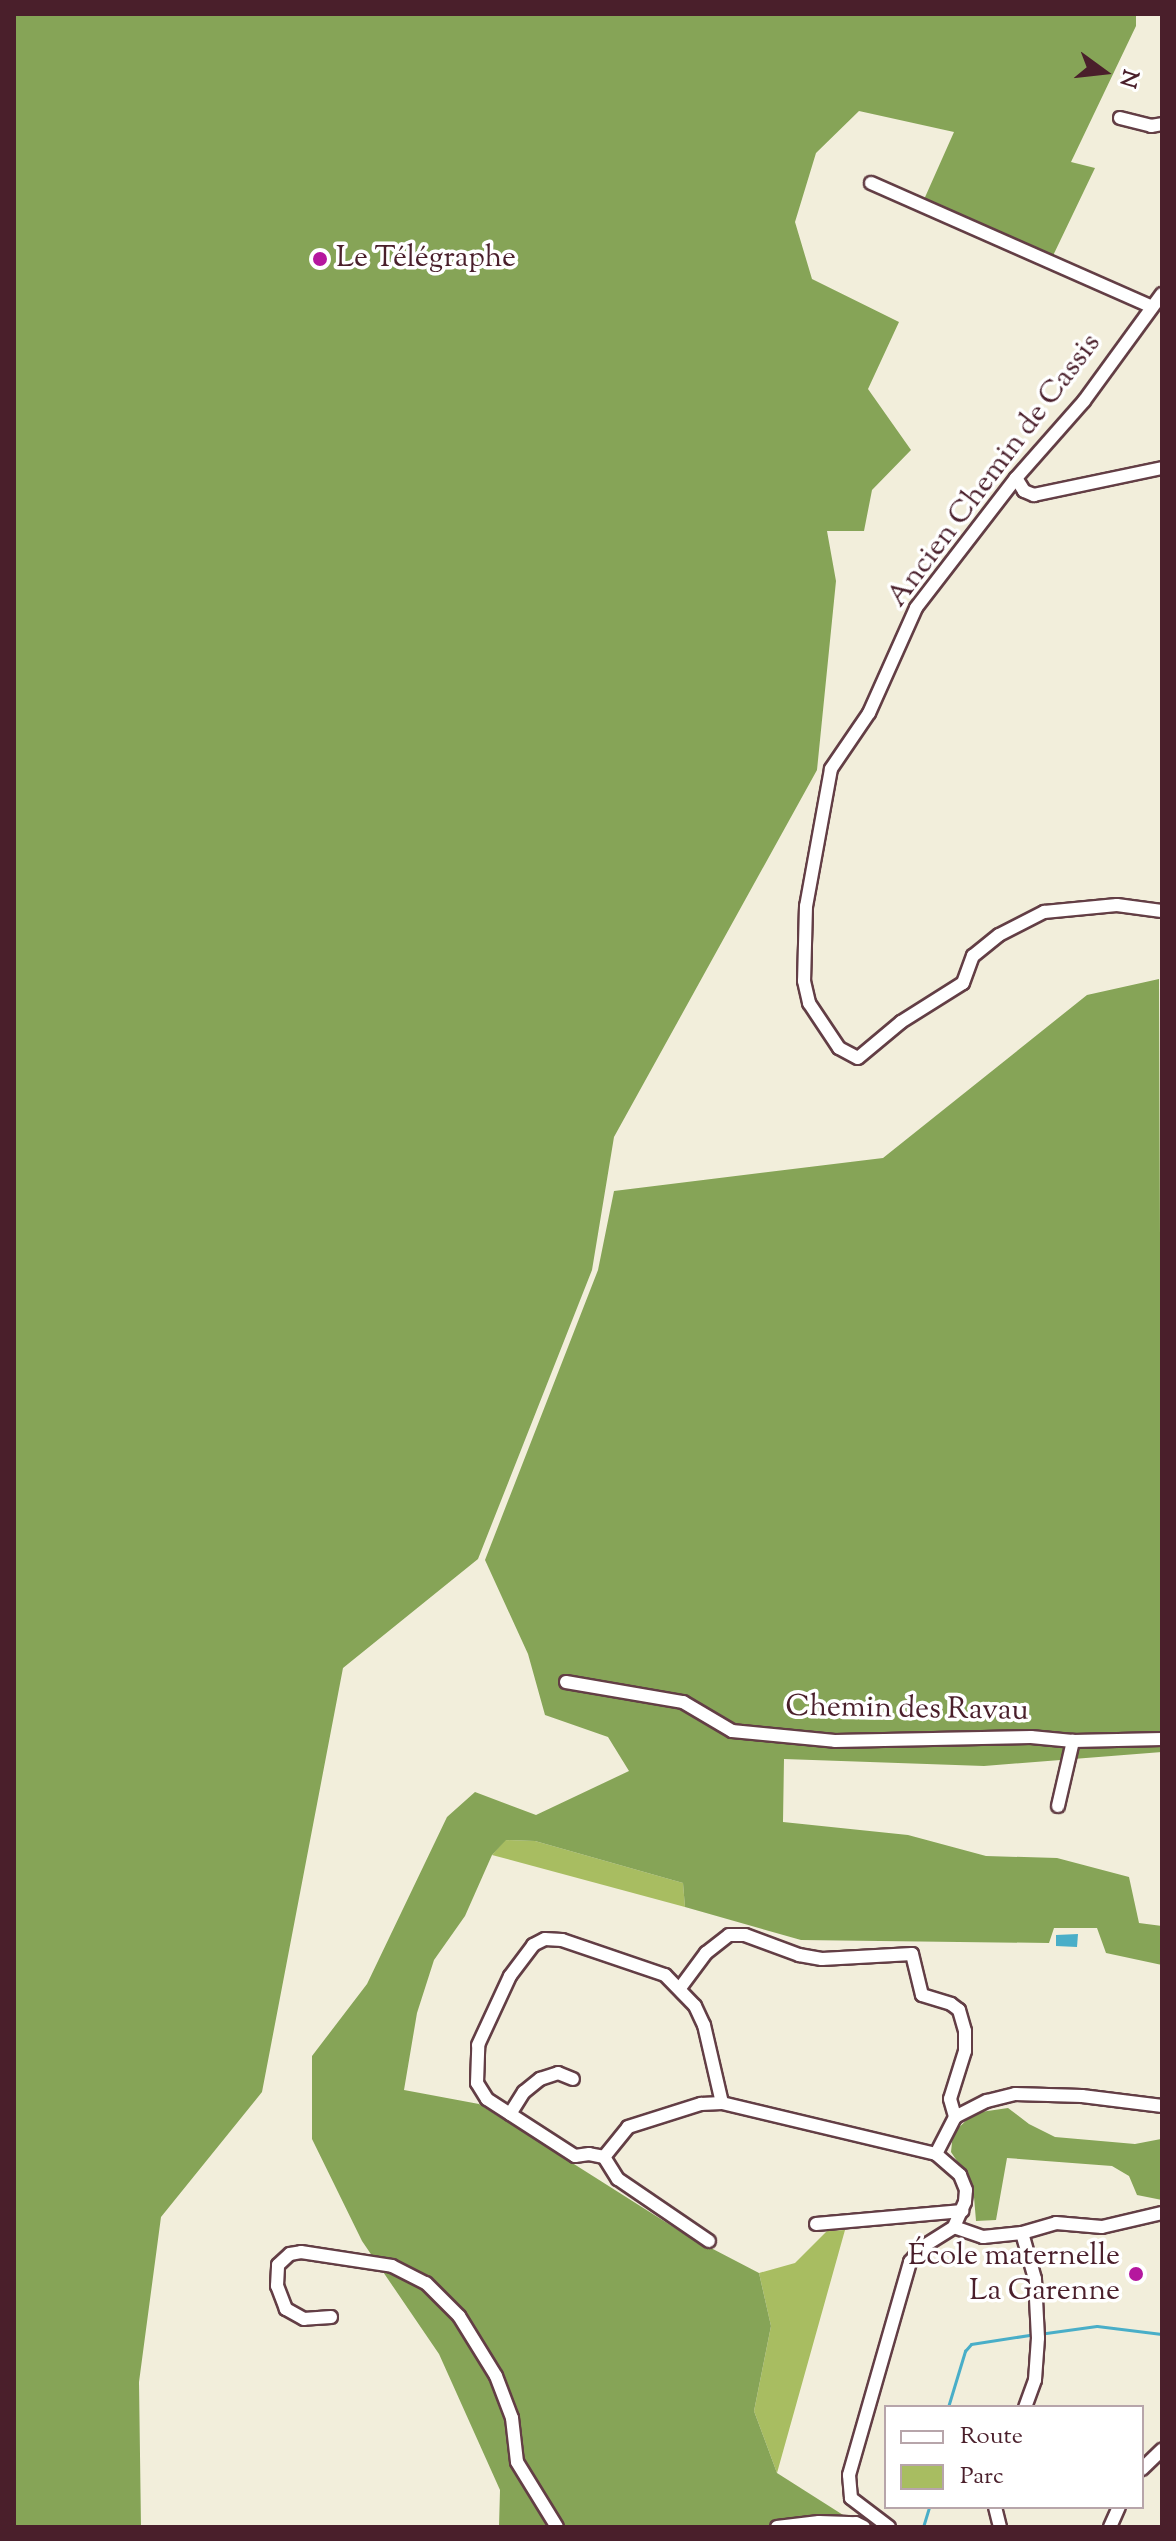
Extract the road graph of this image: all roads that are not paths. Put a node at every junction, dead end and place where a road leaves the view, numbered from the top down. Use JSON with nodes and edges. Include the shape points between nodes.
{"nodes":[{"id":1,"x":1120,"y":118,"type":"dead end"},
{"id":2,"x":1162,"y":124,"type":"edge"},
{"id":3,"x":871,"y":183,"type":"dead end"},
{"id":4,"x":1162,"y":294,"type":"edge"},
{"id":5,"x":1152,"y":307,"type":"junction"},
{"id":6,"x":1162,"y":468,"type":"edge"},
{"id":7,"x":1016,"y":478,"type":"junction"},
{"id":8,"x":1162,"y":911,"type":"edge"},
{"id":9,"x":566,"y":1682,"type":"dead end"},
{"id":10,"x":1162,"y":1739,"type":"edge"},
{"id":11,"x":1073,"y":1741,"type":"junction"},
{"id":12,"x":1058,"y":1806,"type":"dead end"},
{"id":13,"x":680,"y":1988,"type":"junction"},
{"id":14,"x":573,"y":2079,"type":"dead end"},
{"id":15,"x":722,"y":2103,"type":"junction"},
{"id":16,"x":1162,"y":2106,"type":"edge"},
{"id":17,"x":510,"y":2114,"type":"junction"},
{"id":18,"x":955,"y":2117,"type":"junction"},
{"id":19,"x":936,"y":2154,"type":"junction"},
{"id":20,"x":604,"y":2157,"type":"junction"},
{"id":21,"x":962,"y":2211,"type":"junction"},
{"id":22,"x":1162,"y":2213,"type":"edge"},
{"id":23,"x":816,"y":2224,"type":"dead end"},
{"id":24,"x":954,"y":2227,"type":"junction"},
{"id":25,"x":1022,"y":2233,"type":"junction"},
{"id":26,"x":709,"y":2241,"type":"dead end"},
{"id":27,"x":331,"y":2317,"type":"dead end"},
{"id":28,"x":1026,"y":2405,"type":"edge"},
{"id":29,"x":1162,"y":2450,"type":"edge"},
{"id":30,"x":1144,"y":2467,"type":"edge"},
{"id":31,"x":557,"y":2527,"type":"edge"},
{"id":32,"x":777,"y":2527,"type":"edge"},
{"id":33,"x":864,"y":2527,"type":"edge"},
{"id":34,"x":889,"y":2527,"type":"edge"}],
"edges":[{"from":1,"to":2,"type":"street"},
{"from":3,"to":5,"type":"street"},
{"from":4,"to":5,"type":"street","name":"Ancien Chemin de Cassis"},
{"from":5,"to":7,"type":"street","name":"Ancien Chemin de Cassis","via":[[1084,401]]},
{"from":6,"to":7,"type":"street","via":[[1034,495]]},
{"from":7,"to":8,"type":"street","name":"Ancien Chemin de Cassis","via":[[916,608],[869,713],[831,769],[806,906],[804,981],[809,1003],[845,1054],[858,1058],[879,1038],[963,983],[973,956],[999,935],[1044,912],[1117,905]]},
{"from":9,"to":11,"type":"street","name":"Chemin des Ravau","via":[[683,1702],[732,1731],[835,1741]]},
{"from":10,"to":11,"type":"street","name":"Chemin des Ravau"},
{"from":11,"to":12,"type":"street"},
{"from":13,"to":15,"type":"street","via":[[704,2025]]},
{"from":13,"to":17,"type":"street","via":[[642,1965],[562,1940],[533,1945],[510,1976],[478,2045],[475,2064],[477,2083],[487,2099]]},
{"from":13,"to":18,"type":"street","via":[[706,1953],[729,1935],[822,1959],[912,1954],[922,1995],[959,2010],[965,2031],[965,2051],[950,2099]]},
{"from":14,"to":17,"type":"street","via":[[558,2073],[540,2079]]},
{"from":15,"to":19,"type":"street"},
{"from":15,"to":20,"type":"street","via":[[701,2104],[628,2127]]},
{"from":16,"to":18,"type":"street","via":[[1015,2094]]},
{"from":17,"to":20,"type":"street","via":[[575,2156]]},
{"from":18,"to":19,"type":"street"},
{"from":19,"to":21,"type":"street","via":[[960,2175],[966,2190]]},
{"from":20,"to":26,"type":"street","via":[[618,2179]]},
{"from":21,"to":23,"type":"street"},
{"from":21,"to":24,"type":"street"},
{"from":22,"to":25,"type":"street","via":[[1102,2227],[1056,2223]]},
{"from":24,"to":25,"type":"street","via":[[983,2237]]},
{"from":24,"to":34,"type":"street","via":[[910,2262],[849,2475],[851,2498]]},
{"from":25,"to":28,"type":"street","via":[[1035,2279],[1039,2355]]},
{"from":27,"to":31,"type":"street","via":[[304,2319],[286,2309],[277,2286],[278,2265],[290,2254],[392,2266],[426,2283],[459,2316],[496,2376],[512,2418],[517,2462]]},
{"from":29,"to":30,"type":"street"},
{"from":32,"to":33,"type":"street","via":[[819,2522]]}]}
